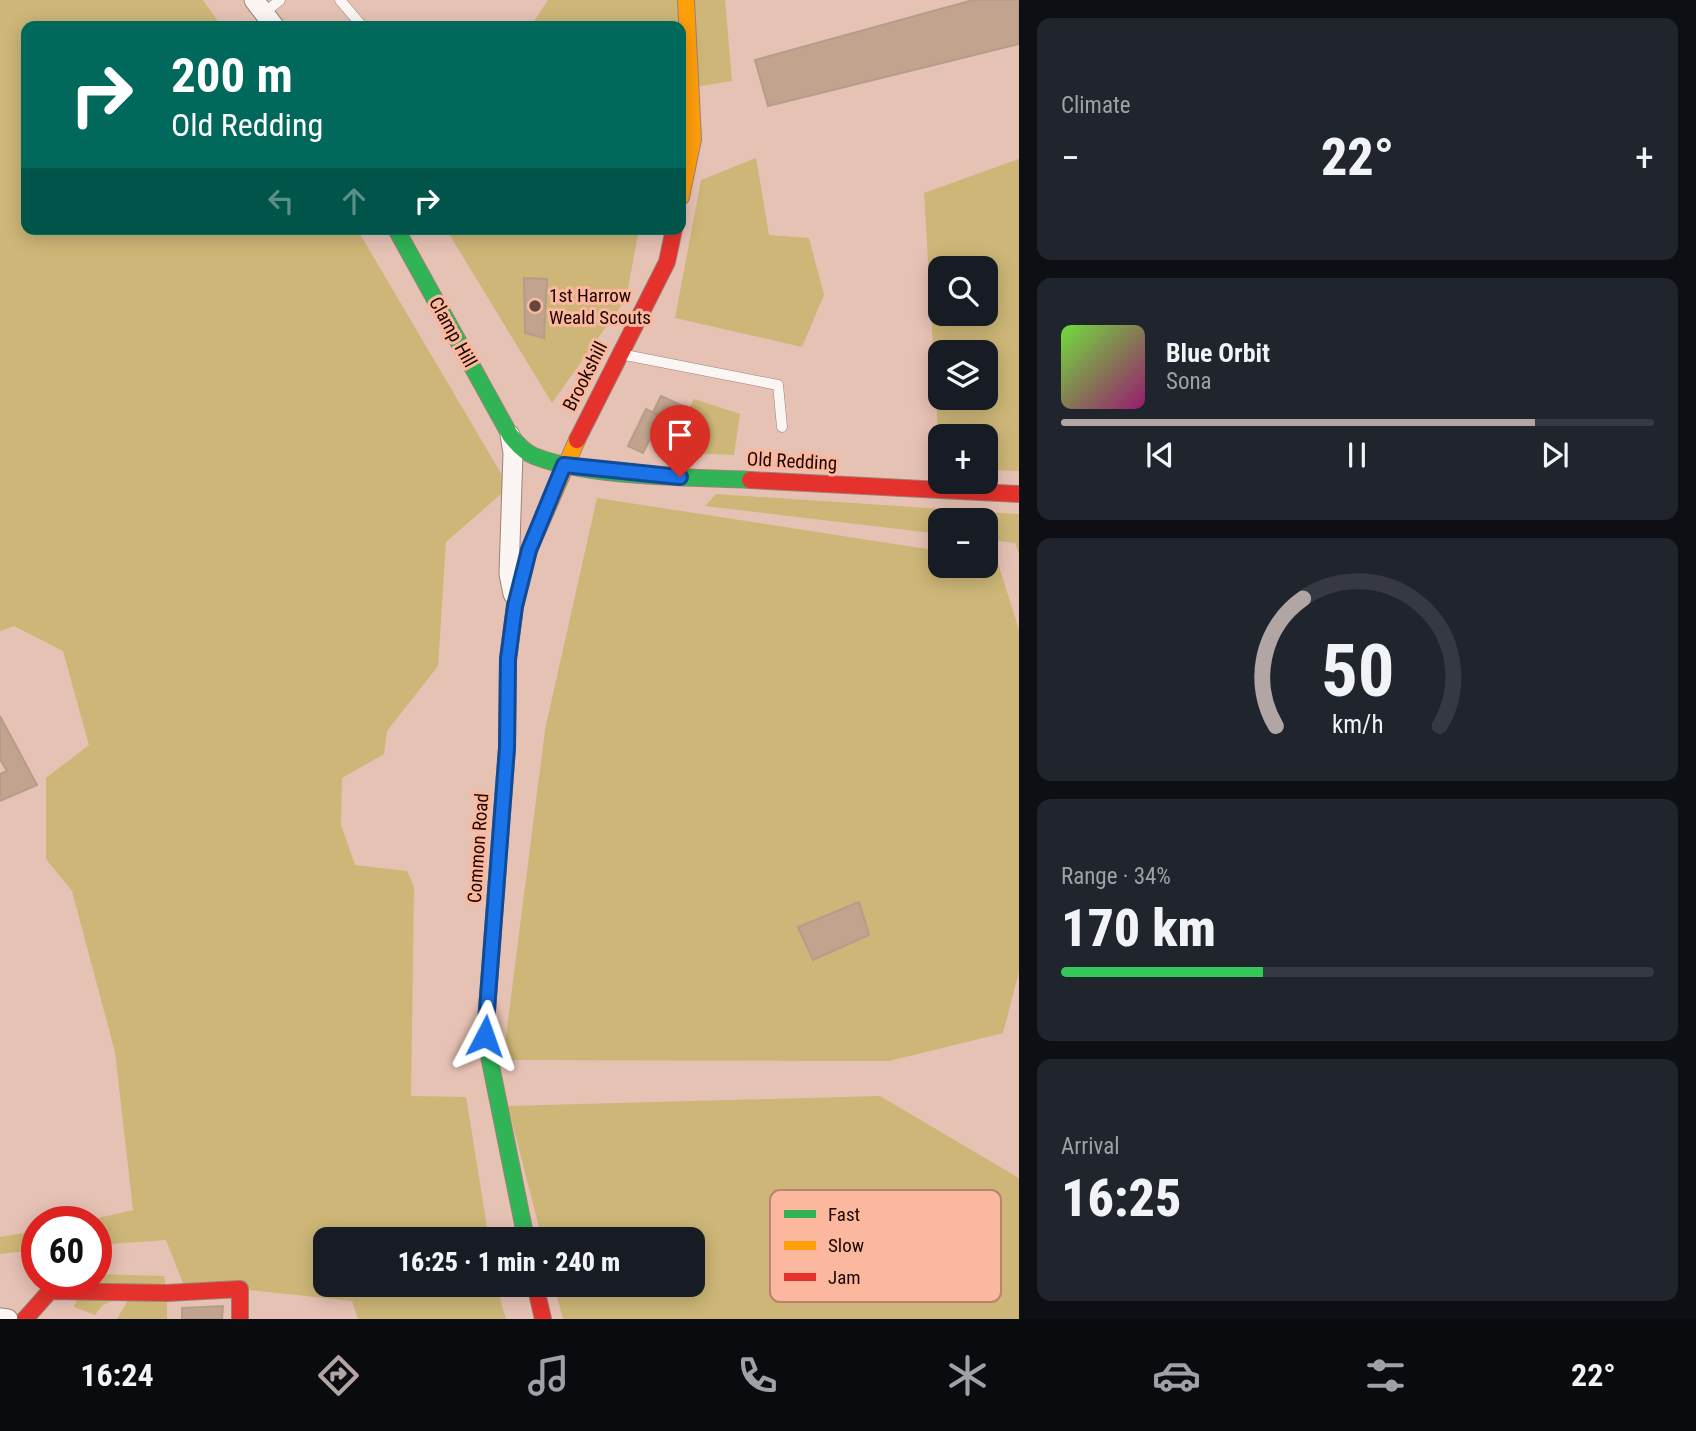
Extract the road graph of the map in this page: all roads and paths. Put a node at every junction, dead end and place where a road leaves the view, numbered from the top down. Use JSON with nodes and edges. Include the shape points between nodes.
{"nodes":[{"id":1,"x":280,"y":0,"type":"edge"},
{"id":2,"x":340,"y":0,"type":"edge"},
{"id":3,"x":686,"y":0,"type":"edge"},
{"id":4,"x":264,"y":13,"type":"edge"},
{"id":5,"x":358,"y":21,"type":"edge"},
{"id":6,"x":686,"y":173,"type":"edge"},
{"id":7,"x":399,"y":235,"type":"edge"},
{"id":8,"x":673,"y":235,"type":"edge"},
{"id":9,"x":620,"y":354,"type":"junction"},
{"id":10,"x":782,"y":427,"type":"dead end"},
{"id":11,"x":510,"y":435,"type":"junction"},
{"id":12,"x":564,"y":465,"type":"junction"},
{"id":13,"x":1019,"y":494,"type":"edge"},
{"id":14,"x":515,"y":606,"type":"junction"},
{"id":15,"x":524,"y":1227,"type":"edge"},
{"id":16,"x":538,"y":1297,"type":"edge"},
{"id":17,"x":0,"y":1318,"type":"edge"},
{"id":18,"x":8,"y":1319,"type":"edge"},
{"id":19,"x":24,"y":1319,"type":"edge"},
{"id":20,"x":240,"y":1319,"type":"edge"},
{"id":21,"x":543,"y":1319,"type":"edge"}],
"edges":[{"from":1,"to":4,"type":"lane"},
{"from":2,"to":5,"type":"lane"},
{"from":3,"to":6,"type":"main road","via":[[693,139]]},
{"from":7,"to":11,"type":"main road","name":"Clamp Hill"},
{"from":8,"to":9,"type":"main road","name":"Brookshill","via":[[667,261]]},
{"from":9,"to":10,"type":"lane","via":[[778,385]]},
{"from":9,"to":12,"type":"main road","name":"Brookshill"},
{"from":11,"to":12,"type":"main road","name":"Clamp Hill","via":[[523,450]]},
{"from":11,"to":14,"type":"street","name":"Clamp Hill","via":[[509,574]]},
{"from":12,"to":13,"type":"main road","name":"Old Redding","via":[[655,475]]},
{"from":12,"to":14,"type":"main road","name":"Common Road","via":[[529,550]]},
{"from":14,"to":15,"type":"main road","name":"Common Road","via":[[485,1036]]},
{"from":16,"to":21,"type":"main road"},
{"from":17,"to":18,"type":"street"},
{"from":19,"to":20,"type":"main road","via":[[50,1291],[240,1289]]}]}
